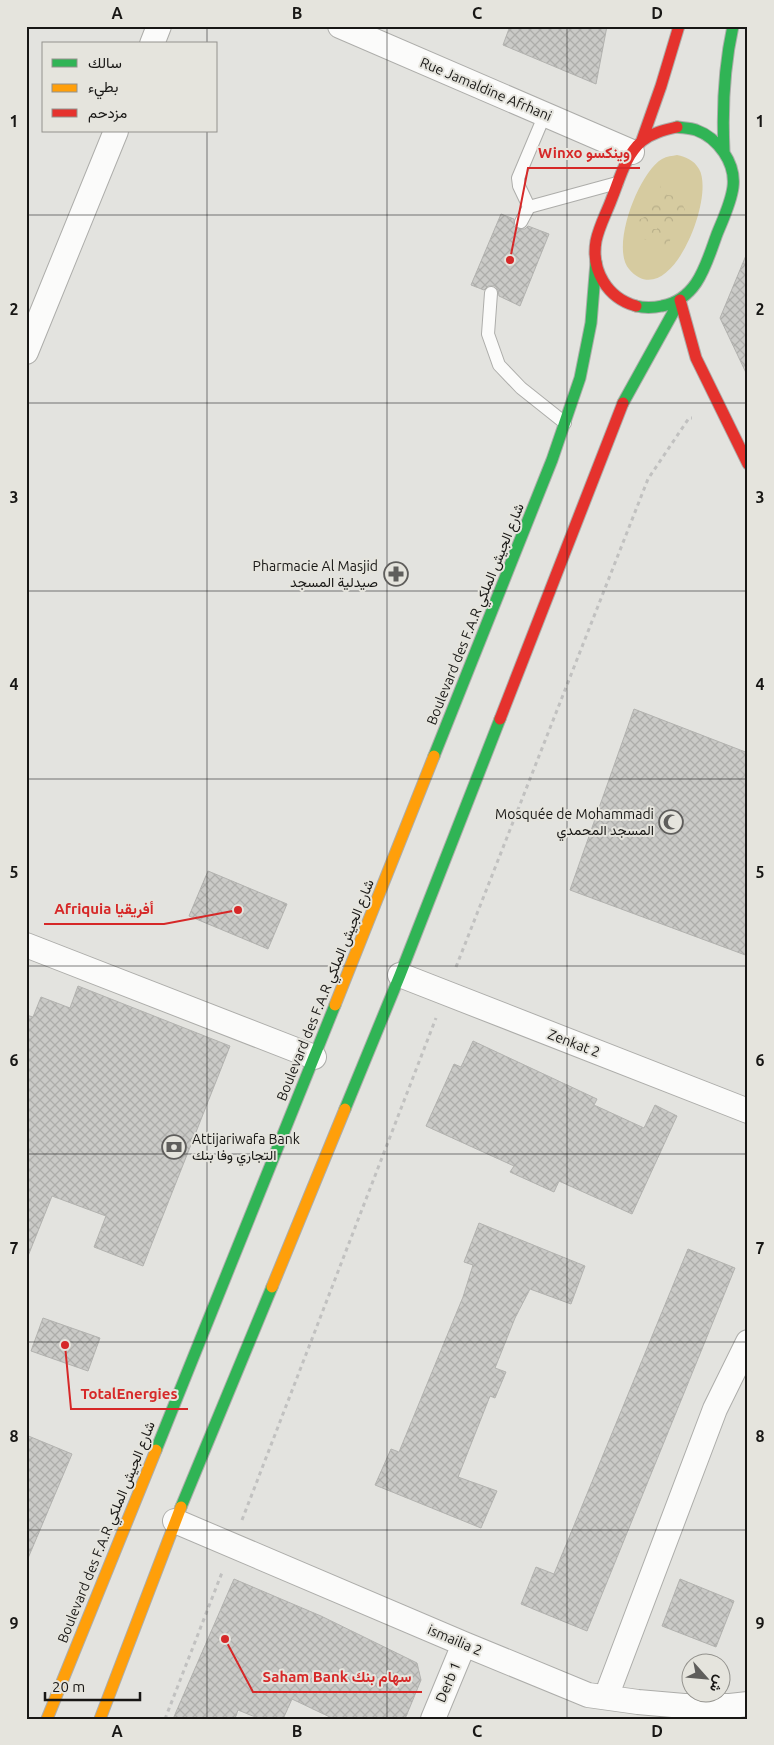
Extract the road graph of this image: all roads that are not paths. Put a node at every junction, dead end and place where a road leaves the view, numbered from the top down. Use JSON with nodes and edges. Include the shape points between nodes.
{"nodes":[{"id":1,"x":159,"y":26,"type":"edge"},
{"id":2,"x":340,"y":26,"type":"edge"},
{"id":3,"x":679,"y":26,"type":"edge"},
{"id":4,"x":733,"y":26,"type":"edge"},
{"id":5,"x":153,"y":42,"type":"edge"},
{"id":6,"x":545,"y":114,"type":"junction"},
{"id":7,"x":116,"y":132,"type":"edge"},
{"id":8,"x":637,"y":146,"type":"junction"},
{"id":9,"x":734,"y":166,"type":"edge"},
{"id":10,"x":619,"y":182,"type":"junction"},
{"id":11,"x":529,"y":208,"type":"junction"},
{"id":12,"x":521,"y":222,"type":"dead end"},
{"id":13,"x":596,"y":262,"type":"junction"},
{"id":14,"x":491,"y":293,"type":"dead end"},
{"id":15,"x":680,"y":300,"type":"junction"},
{"id":16,"x":26,"y":352,"type":"edge"},
{"id":17,"x":565,"y":423,"type":"junction"},
{"id":18,"x":748,"y":464,"type":"edge"},
{"id":19,"x":26,"y":945,"type":"edge"},
{"id":20,"x":400,"y":975,"type":"junction"},
{"id":21,"x":314,"y":1057,"type":"junction"},
{"id":22,"x":748,"y":1111,"type":"edge"},
{"id":23,"x":748,"y":1342,"type":"edge"},
{"id":24,"x":175,"y":1521,"type":"junction"},
{"id":25,"x":464,"y":1644,"type":"junction"},
{"id":26,"x":606,"y":1697,"type":"junction"},
{"id":27,"x":748,"y":1704,"type":"edge"},
{"id":28,"x":47,"y":1719,"type":"edge"},
{"id":29,"x":100,"y":1719,"type":"edge"},
{"id":30,"x":433,"y":1719,"type":"edge"}],
"edges":[{"from":1,"to":5,"type":"street"},
{"from":2,"to":6,"type":"street","name":"Rue Jamaldine Afrhani"},
{"from":3,"to":8,"type":"main road","name":"Boulevard des F.A.R شارع الجيش الملكي","via":[[661,86]]},
{"from":4,"to":9,"type":"main road","name":"Boulevard des F.A.R شارع الجيش الملكي","via":[[727,50],[722,113]]},
{"from":6,"to":8,"type":"street","name":"Rue Jamaldine Afrhani"},
{"from":6,"to":11,"type":"lane","via":[[518,178]]},
{"from":7,"to":16,"type":"street"},
{"from":8,"to":9,"type":"main road","via":[[658,131],[677,127],[696,130],[711,138]]},
{"from":8,"to":10,"type":"main road","name":"Boulevard des F.A.R شارع الجيش الملكي"},
{"from":9,"to":15,"type":"main road","name":"Boulevard des F.A.R شارع الجيش الملكي","via":[[730,202],[702,273]]},
{"from":10,"to":11,"type":"lane"},
{"from":10,"to":13,"type":"main road","name":"Boulevard des F.A.R شارع الجيش الملكي","via":[[596,244]]},
{"from":11,"to":12,"type":"lane"},
{"from":13,"to":15,"type":"main road","name":"Boulevard des F.A.R شارع الجيش الملكي","via":[[602,280],[629,304],[646,308],[664,307]]},
{"from":13,"to":17,"type":"main road","name":"Boulevard des F.A.R شارع الجيش الملكي","via":[[591,323],[580,378]]},
{"from":14,"to":17,"type":"lane","via":[[488,334],[499,365],[521,388]]},
{"from":15,"to":18,"type":"main road","via":[[696,358]]},
{"from":15,"to":20,"type":"main road","name":"Boulevard des F.A.R شارع الجيش الملكي","via":[[622,407]]},
{"from":17,"to":21,"type":"main road","name":"Boulevard des F.A.R شارع الجيش الملكي"},
{"from":19,"to":21,"type":"street"},
{"from":20,"to":22,"type":"street","name":"Zenkat 2"},
{"from":20,"to":24,"type":"main road","name":"Boulevard des F.A.R شارع الجيش الملكي"},
{"from":21,"to":28,"type":"main road","name":"Boulevard des F.A.R شارع الجيش الملكي"},
{"from":23,"to":26,"type":"street","via":[[715,1409]]},
{"from":24,"to":25,"type":"street","name":"ismailia 2"},
{"from":24,"to":29,"type":"main road","name":"Boulevard des F.A.R شارع الجيش الملكي"},
{"from":25,"to":26,"type":"street","name":"ismailia 2","via":[[588,1694]]},
{"from":25,"to":30,"type":"street","name":"Derb 1"},
{"from":26,"to":27,"type":"street","name":"ismailia 2","via":[[684,1706]]}]}
